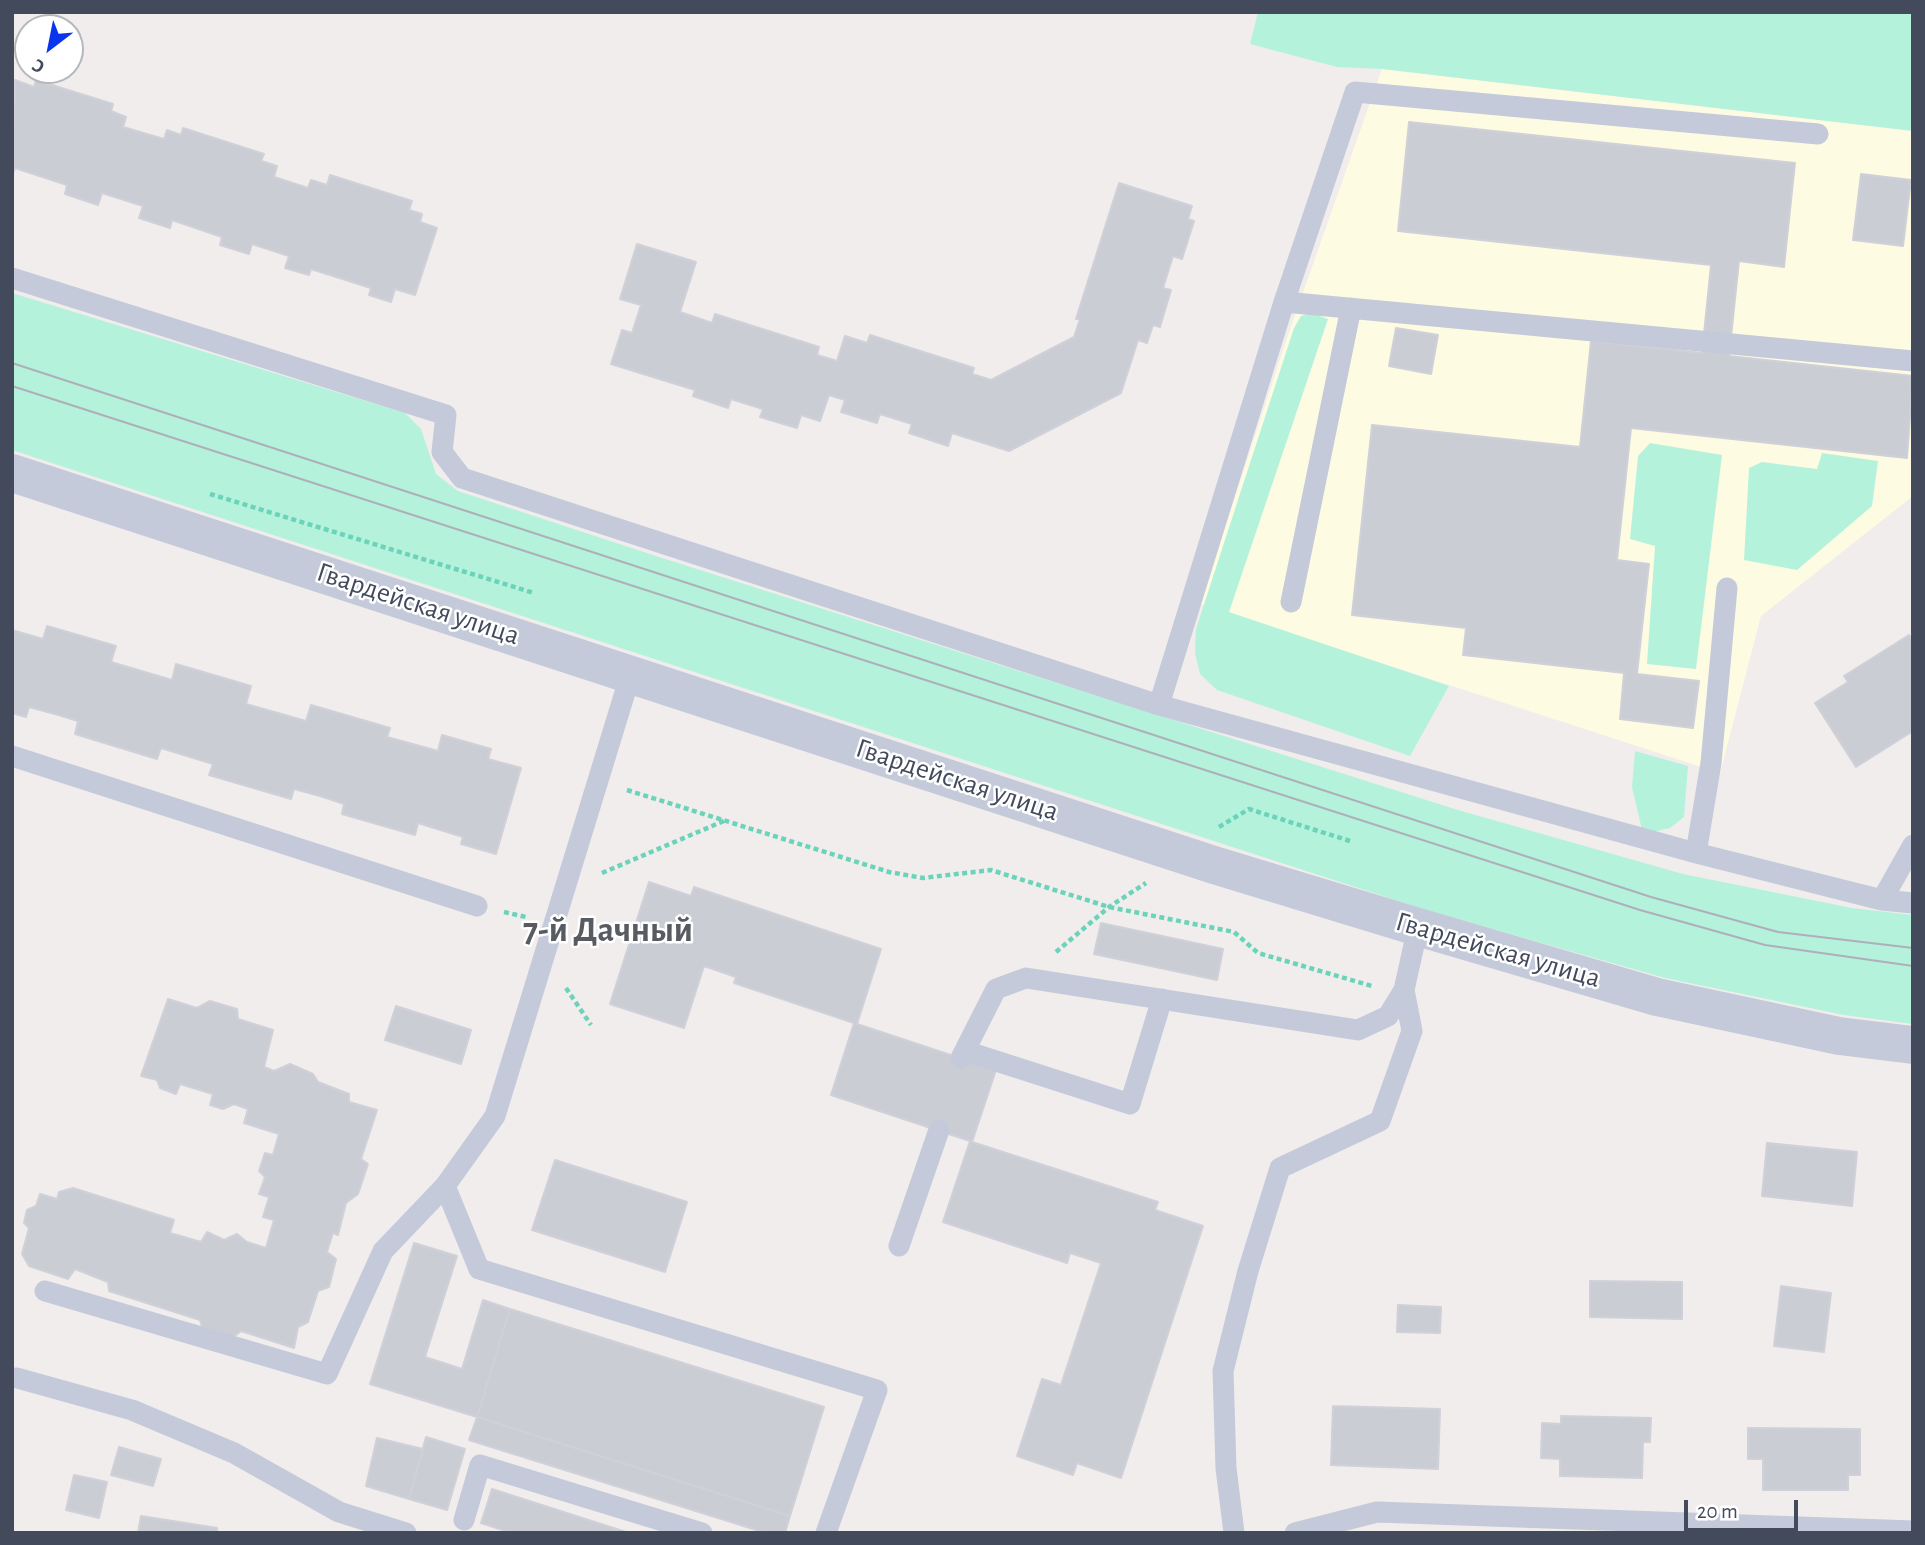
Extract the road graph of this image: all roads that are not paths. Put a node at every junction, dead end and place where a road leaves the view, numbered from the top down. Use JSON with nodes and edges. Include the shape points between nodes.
{"nodes":[{"id":1,"x":1818,"y":134,"type":"dead end"},
{"id":2,"x":12,"y":278,"type":"edge"},
{"id":3,"x":1284,"y":302,"type":"junction"},
{"id":4,"x":1351,"y":308,"type":"junction"},
{"id":5,"x":1913,"y":361,"type":"edge"},
{"id":6,"x":12,"y":473,"type":"edge"},
{"id":7,"x":1727,"y":588,"type":"dead end"},
{"id":8,"x":1291,"y":602,"type":"dead end"},
{"id":9,"x":631,"y":673,"type":"junction"},
{"id":10,"x":1159,"y":705,"type":"junction"},
{"id":11,"x":12,"y":756,"type":"edge"},
{"id":12,"x":1913,"y":845,"type":"edge"},
{"id":13,"x":1696,"y":853,"type":"junction"},
{"id":14,"x":1882,"y":900,"type":"junction"},
{"id":15,"x":1913,"y":903,"type":"edge"},
{"id":16,"x":477,"y":906,"type":"road end"},
{"id":17,"x":1418,"y":928,"type":"junction"},
{"id":18,"x":1404,"y":990,"type":"junction"},
{"id":19,"x":1162,"y":999,"type":"junction"},
{"id":20,"x":1913,"y":1045,"type":"edge"},
{"id":21,"x":939,"y":1130,"type":"dead end"},
{"id":22,"x":446,"y":1186,"type":"junction"},
{"id":23,"x":900,"y":1246,"type":"dead end"},
{"id":24,"x":45,"y":1291,"type":"dead end"},
{"id":25,"x":17,"y":1378,"type":"dead end"},
{"id":26,"x":464,"y":1520,"type":"dead end"},
{"id":27,"x":824,"y":1531,"type":"edge"},
{"id":28,"x":1913,"y":1531,"type":"edge"},
{"id":29,"x":406,"y":1533,"type":"edge"},
{"id":30,"x":702,"y":1533,"type":"edge"},
{"id":31,"x":1234,"y":1533,"type":"edge"},
{"id":32,"x":1295,"y":1533,"type":"edge"}],
"edges":[{"from":1,"to":3,"type":"lane","via":[[1355,92]]},
{"from":2,"to":10,"type":"lane","via":[[446,415],[443,452],[463,478]]},
{"from":3,"to":4,"type":"lane"},
{"from":3,"to":10,"type":"lane"},
{"from":4,"to":5,"type":"lane"},
{"from":4,"to":8,"type":"lane"},
{"from":6,"to":9,"type":"street","name":"Гвардейская улица"},
{"from":7,"to":13,"type":"lane","via":[[1711,763]]},
{"from":9,"to":17,"type":"street","name":"Гвардейская улица"},
{"from":9,"to":22,"type":"lane","via":[[495,1116]]},
{"from":10,"to":13,"type":"lane"},
{"from":11,"to":16,"type":"lane"},
{"from":12,"to":14,"type":"lane"},
{"from":13,"to":14,"type":"lane"},
{"from":14,"to":15,"type":"lane"},
{"from":17,"to":18,"type":"lane"},
{"from":17,"to":20,"type":"street","name":"Гвардейская улица","via":[[1657,997],[1839,1037]]},
{"from":18,"to":19,"type":"lane","via":[[1388,1016],[1358,1030]]},
{"from":18,"to":31,"type":"lane","via":[[1412,1031],[1380,1121],[1279,1168],[1223,1371],[1226,1468]]},
{"from":19,"to":19,"type":"lane","via":[[1026,978],[996,989],[963,1055],[1130,1104]]},
{"from":21,"to":23,"type":"lane"},
{"from":22,"to":24,"type":"lane","via":[[383,1251],[327,1374]]},
{"from":22,"to":27,"type":"lane","via":[[479,1269],[877,1390]]},
{"from":25,"to":29,"type":"lane","via":[[132,1410],[234,1453],[339,1512]]},
{"from":26,"to":30,"type":"lane","via":[[480,1465]]},
{"from":28,"to":32,"type":"lane","via":[[1377,1512]]}]}
